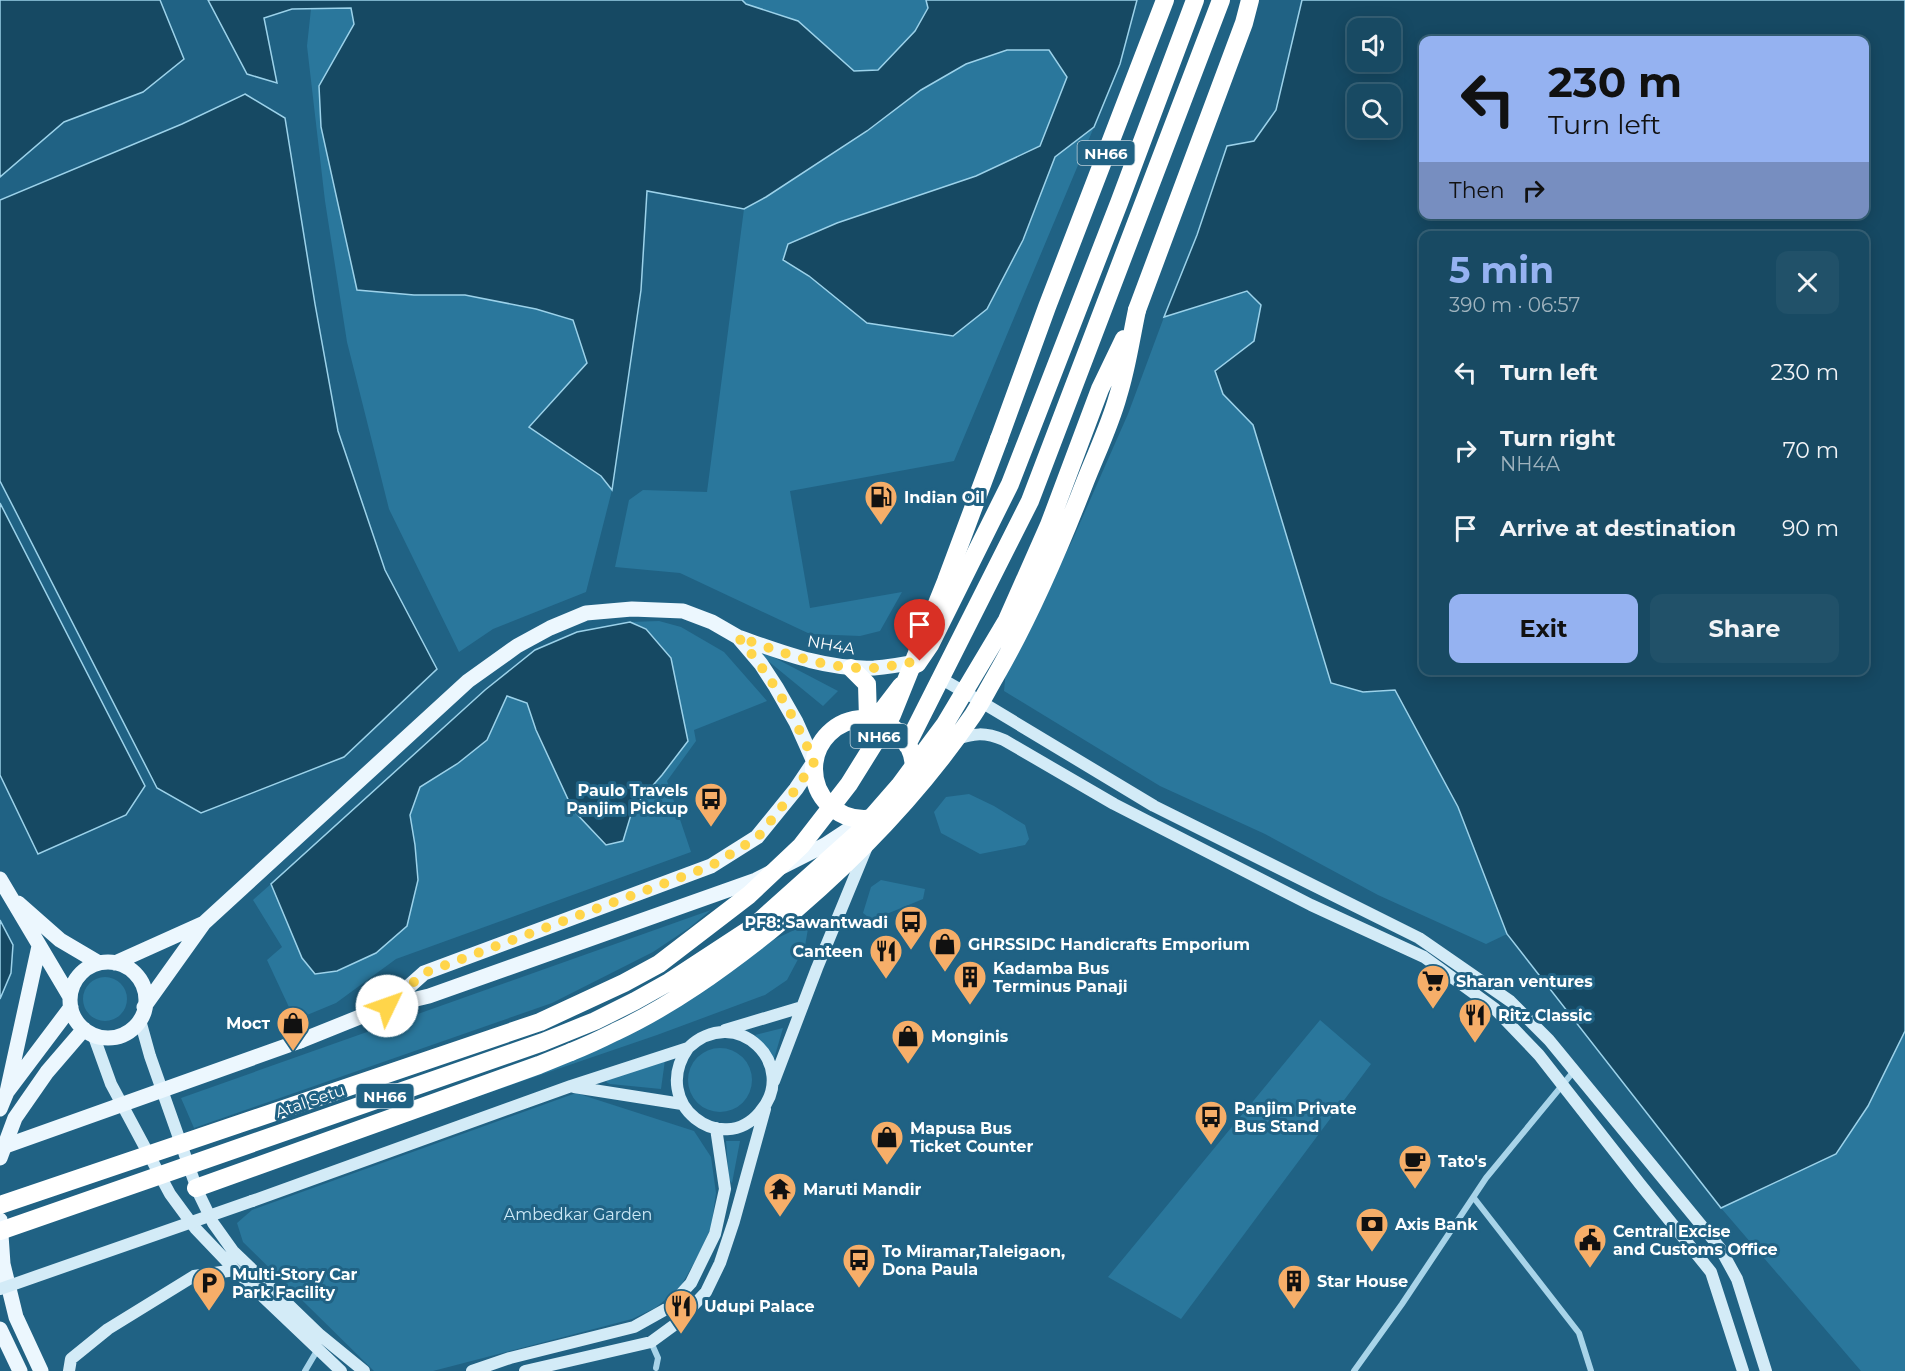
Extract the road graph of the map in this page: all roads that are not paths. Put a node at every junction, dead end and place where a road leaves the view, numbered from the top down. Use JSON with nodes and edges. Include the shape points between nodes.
{"nodes":[{"id":1,"x":1165,"y":0,"type":"edge"},
{"id":2,"x":1195,"y":0,"type":"edge"},
{"id":3,"x":1221,"y":0,"type":"edge"},
{"id":4,"x":1250,"y":0,"type":"edge"},
{"id":5,"x":1256,"y":0,"type":"edge"},
{"id":6,"x":1244,"y":24,"type":"junction"},
{"id":7,"x":1137,"y":310,"type":"junction"},
{"id":8,"x":738,"y":637,"type":"junction"},
{"id":9,"x":920,"y":661,"type":"junction"},
{"id":10,"x":851,"y":668,"type":"junction"},
{"id":11,"x":939,"y":678,"type":"junction"},
{"id":12,"x":872,"y":720,"type":"junction"},
{"id":13,"x":907,"y":745,"type":"junction"},
{"id":14,"x":814,"y":762,"type":"junction"},
{"id":15,"x":914,"y":769,"type":"junction"},
{"id":16,"x":871,"y":818,"type":"junction"},
{"id":17,"x":0,"y":879,"type":"edge"},
{"id":18,"x":7,"y":893,"type":"junction"},
{"id":19,"x":204,"y":922,"type":"junction"},
{"id":20,"x":39,"y":946,"type":"junction"},
{"id":21,"x":107,"y":963,"type":"junction"},
{"id":22,"x":70,"y":1002,"type":"junction"},
{"id":23,"x":387,"y":1006,"type":"junction"},
{"id":24,"x":802,"y":1007,"type":"junction"},
{"id":25,"x":142,"y":1013,"type":"junction"},
{"id":26,"x":88,"y":1032,"type":"junction"},
{"id":27,"x":719,"y":1032,"type":"junction"},
{"id":28,"x":688,"y":1048,"type":"junction"},
{"id":29,"x":1575,"y":1070,"type":"junction"},
{"id":30,"x":1563,"y":1085,"type":"junction"},
{"id":31,"x":571,"y":1086,"type":"junction"},
{"id":32,"x":772,"y":1088,"type":"junction"},
{"id":33,"x":7,"y":1092,"type":"junction"},
{"id":34,"x":682,"y":1104,"type":"junction"},
{"id":35,"x":766,"y":1104,"type":"junction"},
{"id":36,"x":0,"y":1109,"type":"edge"},
{"id":37,"x":716,"y":1128,"type":"junction"},
{"id":38,"x":0,"y":1148,"type":"edge"},
{"id":39,"x":0,"y":1158,"type":"edge"},
{"id":40,"x":200,"y":1195,"type":"junction"},
{"id":41,"x":1474,"y":1198,"type":"junction"},
{"id":42,"x":0,"y":1205,"type":"edge"},
{"id":43,"x":184,"y":1212,"type":"junction"},
{"id":44,"x":0,"y":1220,"type":"edge"},
{"id":45,"x":0,"y":1231,"type":"edge"},
{"id":46,"x":235,"y":1270,"type":"junction"},
{"id":47,"x":0,"y":1290,"type":"edge"},
{"id":48,"x":0,"y":1329,"type":"edge"},
{"id":49,"x":651,"y":1342,"type":"junction"},
{"id":50,"x":318,"y":1349,"type":"junction"},
{"id":51,"x":656,"y":1370,"type":"edge"},
{"id":52,"x":20,"y":1371,"type":"edge"},
{"id":53,"x":41,"y":1371,"type":"edge"},
{"id":54,"x":69,"y":1371,"type":"edge"},
{"id":55,"x":305,"y":1371,"type":"edge"},
{"id":56,"x":341,"y":1371,"type":"edge"},
{"id":57,"x":364,"y":1371,"type":"edge"},
{"id":58,"x":472,"y":1371,"type":"edge"},
{"id":59,"x":525,"y":1371,"type":"edge"},
{"id":60,"x":1354,"y":1371,"type":"edge"},
{"id":61,"x":1591,"y":1371,"type":"edge"},
{"id":62,"x":1743,"y":1371,"type":"edge"},
{"id":63,"x":1766,"y":1371,"type":"edge"}],
"edges":[{"from":1,"to":42,"type":"highway","name":"Atal Setu","number":"NH66","bridge":true,"via":[[892,715],[849,784],[801,846],[749,895],[659,964],[540,1022]]},
{"from":2,"to":9,"type":"highway","via":[[1010,484]]},
{"from":3,"to":11,"type":"highway","via":[[1030,501]]},
{"from":4,"to":6,"type":"highway","number":"NH66"},
{"from":5,"to":6,"type":"highway"},
{"from":6,"to":7,"type":"highway","number":"NH66"},
{"from":7,"to":40,"type":"highway","bridge":true,"via":[[1118,396],[1067,529],[1016,642],[974,714],[939,761],[853,858],[806,902],[710,976],[617,1032]]},
{"from":7,"to":45,"type":"highway","name":"Atal Setu","number":"NH66","bridge":true,"via":[[1100,389],[1049,525],[1007,620],[945,724],[858,833],[753,927],[669,982],[595,1021],[543,1042]]},
{"from":8,"to":10,"type":"main road","name":"NH4A","via":[[805,659]]},
{"from":8,"to":14,"type":"main road","via":[[776,687]]},
{"from":8,"to":19,"type":"main road","via":[[683,611],[632,609],[586,613],[550,628],[468,681]]},
{"from":9,"to":10,"type":"main road","name":"NH4A"},
{"from":9,"to":12,"type":"highway"},
{"from":10,"to":12,"type":"highway","via":[[867,684]]},
{"from":11,"to":13,"type":"highway"},
{"from":11,"to":29,"type":"main road","via":[[1154,806],[1419,938],[1510,1001]]},
{"from":12,"to":13,"type":"highway","via":[[893,729]]},
{"from":12,"to":14,"type":"highway","via":[[853,720],[839,726],[827,735]]},
{"from":13,"to":15,"type":"highway"},
{"from":14,"to":16,"type":"highway","via":[[816,783],[826,802],[843,815]]},
{"from":14,"to":23,"type":"main road","via":[[758,837],[711,866],[424,973]]},
{"from":15,"to":16,"type":"highway","via":[[912,782],[900,803],[891,812]]},
{"from":15,"to":30,"type":"main road","via":[[940,746],[965,736],[989,734],[1004,740],[1114,804],[1311,905],[1424,957],[1494,1008]]},
{"from":16,"to":23,"type":"main road","via":[[756,880],[429,996]]},
{"from":16,"to":24,"type":"main road"},
{"from":17,"to":18,"type":"main road"},
{"from":18,"to":20,"type":"main road"},
{"from":18,"to":21,"type":"main road","via":[[60,940]]},
{"from":19,"to":21,"type":"main road"},
{"from":19,"to":25,"type":"main road"},
{"from":20,"to":22,"type":"main road"},
{"from":20,"to":33,"type":"main road"},
{"from":21,"to":22,"type":"main road","via":[[82,971],[72,988]]},
{"from":21,"to":25,"type":"main road","via":[[124,966],[139,978],[145,997]]},
{"from":22,"to":26,"type":"main road","via":[[73,1015]]},
{"from":22,"to":33,"type":"main road"},
{"from":23,"to":38,"type":"main road","bridge":true},
{"from":24,"to":27,"type":"main road"},
{"from":24,"to":32,"type":"main road"},
{"from":25,"to":26,"type":"main road","via":[[124,1034],[103,1037]]},
{"from":25,"to":40,"type":"main road","via":[[150,1056]]},
{"from":26,"to":39,"type":"main road","via":[[47,1072],[15,1119]]},
{"from":26,"to":43,"type":"main road","via":[[111,1084],[170,1194]]},
{"from":27,"to":28,"type":"main road","via":[[702,1037]]},
{"from":27,"to":32,"type":"main road","via":[[747,1037],[762,1050],[771,1068]]},
{"from":28,"to":31,"type":"main road"},
{"from":28,"to":34,"type":"main road","via":[[676,1075]]},
{"from":29,"to":30,"type":"street"},
{"from":29,"to":63,"type":"main road","via":[[1720,1248],[1737,1279]]},
{"from":30,"to":41,"type":"street"},
{"from":30,"to":62,"type":"main road","via":[[1712,1272]]},
{"from":31,"to":34,"type":"main road"},
{"from":31,"to":47,"type":"main road","bridge":true},
{"from":32,"to":35,"type":"main road"},
{"from":33,"to":36,"type":"main road"},
{"from":34,"to":37,"type":"main road","via":[[693,1118]]},
{"from":35,"to":37,"type":"main road","via":[[745,1124]]},
{"from":35,"to":49,"type":"main road","via":[[734,1221],[706,1292],[677,1323]]},
{"from":37,"to":58,"type":"main road","via":[[725,1189],[715,1234],[691,1283],[668,1308],[634,1327]]},
{"from":40,"to":43,"type":"main road","via":[[200,1201]]},
{"from":40,"to":57,"type":"main road","via":[[213,1223],[233,1251],[320,1335]]},
{"from":41,"to":60,"type":"street"},
{"from":41,"to":61,"type":"street","via":[[1579,1333]]},
{"from":43,"to":46,"type":"main road"},
{"from":44,"to":53,"type":"main road","via":[[3,1264],[16,1317]]},
{"from":46,"to":50,"type":"main road"},
{"from":46,"to":54,"type":"main road","via":[[194,1276],[108,1329],[71,1359]]},
{"from":48,"to":52,"type":"main road"},
{"from":49,"to":51,"type":"street","via":[[658,1358]]},
{"from":49,"to":59,"type":"main road"},
{"from":50,"to":55,"type":"street"},
{"from":50,"to":56,"type":"main road"}]}
